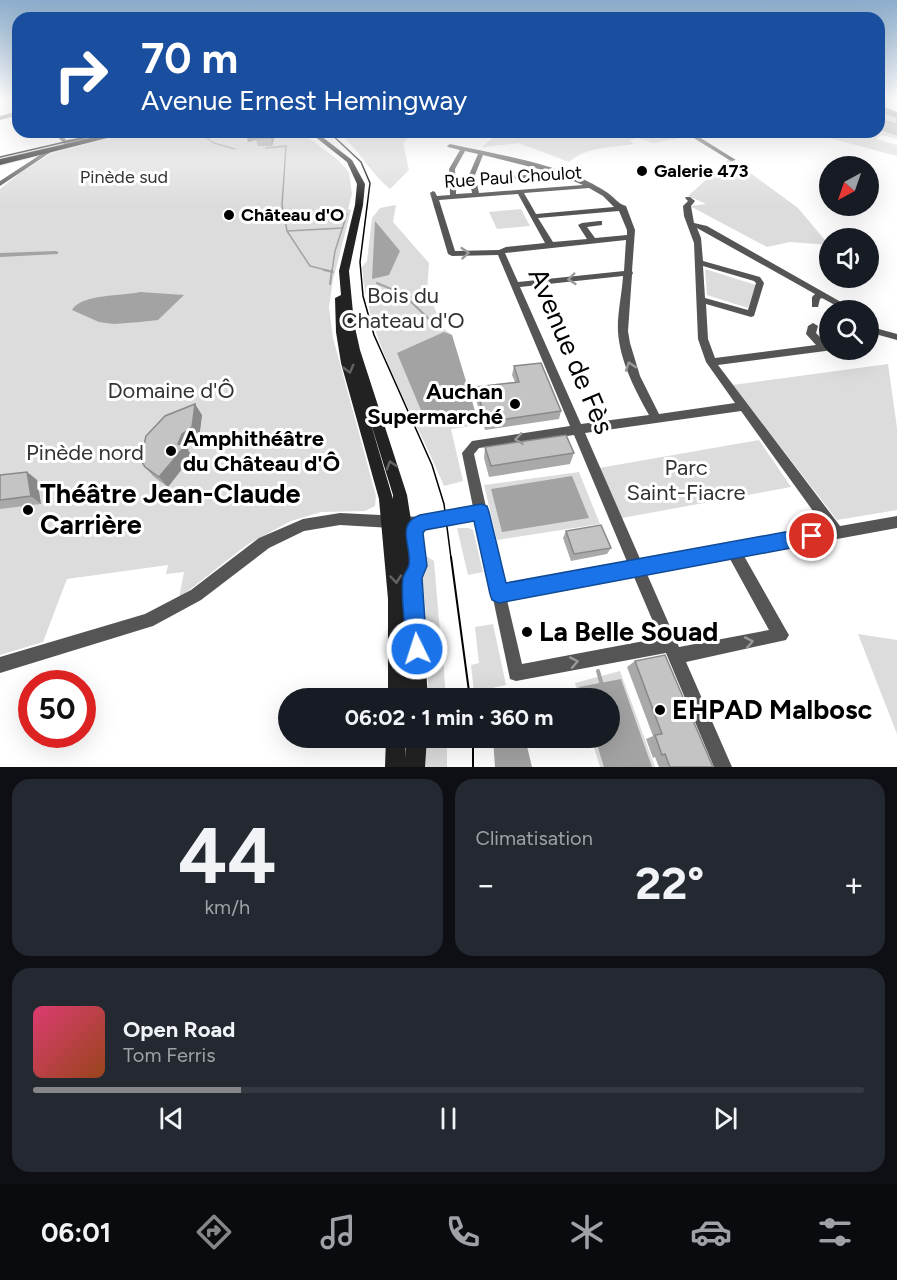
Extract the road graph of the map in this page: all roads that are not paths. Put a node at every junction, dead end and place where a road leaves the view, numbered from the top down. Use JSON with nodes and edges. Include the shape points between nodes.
{"nodes":[{"id":1,"x":77,"y":138,"type":"edge"},
{"id":2,"x":84,"y":138,"type":"edge"},
{"id":3,"x":320,"y":138,"type":"edge"},
{"id":4,"x":697,"y":138,"type":"edge"},
{"id":5,"x":56,"y":142,"type":"edge"},
{"id":6,"x":450,"y":146,"type":"dead end"},
{"id":7,"x":463,"y":149,"type":"junction"},
{"id":8,"x":481,"y":153,"type":"junction"},
{"id":9,"x":27,"y":158,"type":"junction"},
{"id":10,"x":0,"y":160,"type":"edge"},
{"id":11,"x":733,"y":160,"type":"dead end"},
{"id":12,"x":22,"y":168,"type":"junction"},
{"id":13,"x":562,"y":174,"type":"junction"},
{"id":14,"x":496,"y":179,"type":"dead end"},
{"id":15,"x":0,"y":184,"type":"edge"},
{"id":16,"x":593,"y":186,"type":"junction"},
{"id":17,"x":520,"y":192,"type":"junction"},
{"id":18,"x":476,"y":195,"type":"junction"},
{"id":19,"x":453,"y":197,"type":"junction"},
{"id":20,"x":688,"y":198,"type":"dead end"},
{"id":21,"x":623,"y":208,"type":"junction"},
{"id":22,"x":533,"y":216,"type":"junction"},
{"id":23,"x":599,"y":223,"type":"dead end"},
{"id":24,"x":693,"y":225,"type":"junction"},
{"id":25,"x":632,"y":237,"type":"junction"},
{"id":26,"x":592,"y":240,"type":"junction"},
{"id":27,"x":550,"y":244,"type":"junction"},
{"id":28,"x":501,"y":252,"type":"junction"},
{"id":29,"x":699,"y":262,"type":"junction"},
{"id":30,"x":629,"y":273,"type":"junction"},
{"id":31,"x":515,"y":285,"type":"junction"},
{"id":32,"x":822,"y":295,"type":"junction"},
{"id":33,"x":701,"y":300,"type":"junction"},
{"id":34,"x":831,"y":300,"type":"edge"},
{"id":35,"x":815,"y":305,"type":"dead end"},
{"id":36,"x":813,"y":326,"type":"dead end"},
{"id":37,"x":879,"y":331,"type":"edge"},
{"id":38,"x":879,"y":337,"type":"edge"},
{"id":39,"x":897,"y":337,"type":"edge"},
{"id":40,"x":819,"y":340,"type":"edge"},
{"id":41,"x":897,"y":343,"type":"edge"},
{"id":42,"x":819,"y":348,"type":"edge"},
{"id":43,"x":711,"y":362,"type":"junction"},
{"id":44,"x":743,"y":406,"type":"junction"},
{"id":45,"x":656,"y":418,"type":"junction"},
{"id":46,"x":577,"y":430,"type":"junction"},
{"id":47,"x":481,"y":512,"type":"junction"},
{"id":48,"x":405,"y":522,"type":"junction"},
{"id":49,"x":897,"y":522,"type":"edge"},
{"id":50,"x":836,"y":532,"type":"junction"},
{"id":51,"x":732,"y":551,"type":"junction"},
{"id":52,"x":638,"y":567,"type":"junction"},
{"id":53,"x":499,"y":594,"type":"junction"},
{"id":54,"x":673,"y":650,"type":"junction"},
{"id":55,"x":0,"y":665,"type":"edge"},
{"id":56,"x":398,"y":688,"type":"edge"},
{"id":57,"x":417,"y":688,"type":"edge"},
{"id":58,"x":396,"y":748,"type":"edge"},
{"id":59,"x":417,"y":748,"type":"edge"},
{"id":60,"x":395,"y":767,"type":"edge"},
{"id":61,"x":416,"y":767,"type":"edge"},
{"id":62,"x":723,"y":767,"type":"edge"}],
"edges":[{"from":1,"to":5,"type":"main road"},
{"from":2,"to":5,"type":"main road"},
{"from":3,"to":48,"type":"main road","via":[[347,158],[359,178],[359,203],[344,271],[354,350],[394,474]]},
{"from":4,"to":11,"type":"street"},
{"from":5,"to":9,"type":"main road"},
{"from":5,"to":10,"type":"main road"},
{"from":5,"to":12,"type":"street"},
{"from":6,"to":7,"type":"street"},
{"from":7,"to":8,"type":"street"},
{"from":7,"to":19,"type":"street","via":[[452,169]]},
{"from":8,"to":13,"type":"street"},
{"from":8,"to":18,"type":"street","via":[[472,175]]},
{"from":9,"to":10,"type":"main road"},
{"from":9,"to":12,"type":"street"},
{"from":12,"to":15,"type":"street"},
{"from":13,"to":14,"type":"street"},
{"from":13,"to":16,"type":"street"},
{"from":16,"to":17,"type":"street","name":"Rue Paul Choulot"},
{"from":16,"to":21,"type":"street"},
{"from":17,"to":18,"type":"street","name":"Rue Paul Choulot"},
{"from":17,"to":22,"type":"street"},
{"from":18,"to":19,"type":"street","name":"Rue Paul Choulot"},
{"from":19,"to":28,"type":"street","name":"Rue Paul Choulot","one_way":true,"via":[[434,195],[452,254]]},
{"from":20,"to":24,"type":"street","via":[[692,201],[687,214]]},
{"from":21,"to":22,"type":"street"},
{"from":21,"to":25,"type":"street"},
{"from":22,"to":27,"type":"street"},
{"from":23,"to":26,"type":"street","via":[[582,225]]},
{"from":24,"to":29,"type":"street"},
{"from":24,"to":32,"type":"street"},
{"from":25,"to":26,"type":"street"},
{"from":25,"to":30,"type":"street"},
{"from":26,"to":27,"type":"street"},
{"from":27,"to":28,"type":"street"},
{"from":28,"to":31,"type":"street","name":"Avenue de Fès"},
{"from":29,"to":33,"type":"street"},
{"from":29,"to":33,"type":"street","via":[[760,283],[751,314]]},
{"from":30,"to":31,"type":"street","one_way":true},
{"from":45,"to":30,"type":"street","one_way":true,"via":[[635,379],[625,347]]},
{"from":31,"to":46,"type":"street","name":"Avenue de Fès"},
{"from":32,"to":34,"type":"street"},
{"from":32,"to":35,"type":"street","via":[[816,297]]},
{"from":33,"to":43,"type":"street","via":[[703,339]]},
{"from":36,"to":40,"type":"street","via":[[811,334]]},
{"from":37,"to":39,"type":"street"},
{"from":38,"to":41,"type":"street"},
{"from":42,"to":43,"type":"street"},
{"from":43,"to":44,"type":"street"},
{"from":44,"to":45,"type":"street"},
{"from":44,"to":50,"type":"street"},
{"from":45,"to":46,"type":"street"},
{"from":46,"to":47,"type":"street","one_way":true,"via":[[476,444],[471,448],[468,457]]},
{"from":46,"to":52,"type":"street","name":"Avenue de Fès"},
{"from":47,"to":48,"type":"street"},
{"from":47,"to":53,"type":"street"},
{"from":48,"to":55,"type":"street","via":[[340,519],[303,525],[264,543],[196,595],[148,621]]},
{"from":48,"to":56,"type":"main road","one_way":true,"via":[[398,596]]},
{"from":48,"to":57,"type":"main road"},
{"from":49,"to":50,"type":"street"},
{"from":50,"to":51,"type":"street"},
{"from":51,"to":52,"type":"street"},
{"from":54,"to":51,"type":"street","one_way":true,"via":[[781,636]]},
{"from":52,"to":53,"type":"street"},
{"from":52,"to":54,"type":"street","name":"Avenue de Fès"},
{"from":53,"to":54,"type":"street","one_way":true,"via":[[516,673]]},
{"from":54,"to":62,"type":"street","name":"Avenue de Fès"},
{"from":58,"to":60,"type":"main road"},
{"from":59,"to":61,"type":"main road"}]}
